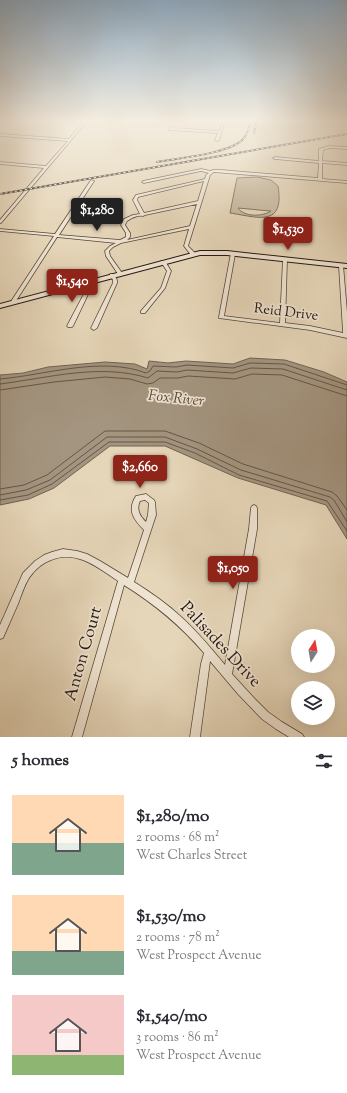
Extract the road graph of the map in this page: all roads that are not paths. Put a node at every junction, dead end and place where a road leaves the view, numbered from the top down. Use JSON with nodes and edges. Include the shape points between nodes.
{"nodes":[{"id":1,"x":58,"y":154,"type":"edge"},
{"id":2,"x":320,"y":154,"type":"edge"},
{"id":3,"x":275,"y":158,"type":"dead end"},
{"id":4,"x":320,"y":162,"type":"junction"},
{"id":5,"x":0,"y":163,"type":"edge"},
{"id":6,"x":347,"y":164,"type":"edge"},
{"id":7,"x":47,"y":167,"type":"junction"},
{"id":8,"x":211,"y":172,"type":"junction"},
{"id":9,"x":320,"y":179,"type":"junction"},
{"id":10,"x":206,"y":180,"type":"junction"},
{"id":11,"x":92,"y":181,"type":"dead end"},
{"id":12,"x":144,"y":182,"type":"dead end"},
{"id":13,"x":347,"y":182,"type":"edge"},
{"id":14,"x":200,"y":202,"type":"junction"},
{"id":15,"x":143,"y":215,"type":"junction"},
{"id":16,"x":0,"y":222,"type":"edge"},
{"id":17,"x":192,"y":227,"type":"junction"},
{"id":18,"x":0,"y":230,"type":"edge"},
{"id":19,"x":56,"y":236,"type":"junction"},
{"id":20,"x":123,"y":242,"type":"junction"},
{"id":21,"x":193,"y":254,"type":"junction"},
{"id":22,"x":233,"y":254,"type":"junction"},
{"id":23,"x":286,"y":260,"type":"junction"},
{"id":24,"x":163,"y":262,"type":"junction"},
{"id":25,"x":344,"y":266,"type":"edge"},
{"id":26,"x":120,"y":273,"type":"junction"},
{"id":27,"x":112,"y":275,"type":"junction"},
{"id":28,"x":90,"y":281,"type":"junction"},
{"id":29,"x":12,"y":303,"type":"junction"},
{"id":30,"x":0,"y":306,"type":"edge"},
{"id":31,"x":143,"y":312,"type":"dead end"},
{"id":32,"x":282,"y":324,"type":"junction"},
{"id":33,"x":70,"y":326,"type":"dead end"},
{"id":34,"x":94,"y":328,"type":"dead end"},
{"id":35,"x":346,"y":335,"type":"edge"},
{"id":36,"x":254,"y":508,"type":"dead end"},
{"id":37,"x":147,"y":528,"type":"dead end"},
{"id":38,"x":126,"y":582,"type":"junction"},
{"id":39,"x":0,"y":635,"type":"edge"},
{"id":40,"x":209,"y":652,"type":"junction"},
{"id":41,"x":228,"y":674,"type":"junction"},
{"id":42,"x":77,"y":737,"type":"edge"},
{"id":43,"x":195,"y":737,"type":"edge"},
{"id":44,"x":299,"y":737,"type":"edge"}],
"edges":[{"from":1,"to":7,"type":"street"},
{"from":2,"to":4,"type":"street"},
{"from":3,"to":4,"type":"street"},
{"from":4,"to":6,"type":"street"},
{"from":4,"to":9,"type":"street"},
{"from":5,"to":7,"type":"street"},
{"from":7,"to":16,"type":"street"},
{"from":8,"to":9,"type":"street"},
{"from":8,"to":10,"type":"street"},
{"from":8,"to":12,"type":"street","via":[[201,170]]},
{"from":9,"to":13,"type":"street"},
{"from":10,"to":14,"type":"street"},
{"from":10,"to":15,"type":"street","via":[[137,196],[135,200]]},
{"from":11,"to":19,"type":"street"},
{"from":14,"to":15,"type":"street"},
{"from":14,"to":17,"type":"street"},
{"from":15,"to":20,"type":"street","via":[[123,222],[128,235]]},
{"from":17,"to":20,"type":"street"},
{"from":17,"to":21,"type":"street","via":[[186,246]]},
{"from":18,"to":19,"type":"street"},
{"from":19,"to":20,"type":"street"},
{"from":19,"to":29,"type":"street"},
{"from":20,"to":26,"type":"street","via":[[107,251]]},
{"from":21,"to":22,"type":"main road"},
{"from":21,"to":24,"type":"main road"},
{"from":22,"to":23,"type":"main road"},
{"from":22,"to":32,"type":"street","name":"Reid Drive","via":[[221,317]]},
{"from":23,"to":25,"type":"main road"},
{"from":23,"to":32,"type":"street"},
{"from":24,"to":26,"type":"main road"},
{"from":24,"to":31,"type":"street","via":[[169,271],[165,284]]},
{"from":25,"to":35,"type":"street"},
{"from":26,"to":27,"type":"main road"},
{"from":27,"to":28,"type":"main road"},
{"from":27,"to":34,"type":"street","via":[[115,283]]},
{"from":28,"to":29,"type":"main road"},
{"from":28,"to":33,"type":"street","via":[[90,286]]},
{"from":29,"to":30,"type":"main road"},
{"from":32,"to":35,"type":"street","name":"Reid Drive"},
{"from":36,"to":41,"type":"street","via":[[253,529]]},
{"from":37,"to":38,"type":"street","name":"Anton Court"},
{"from":38,"to":39,"type":"street","name":"Palisades Drive","via":[[77,554],[62,553],[45,558],[26,576]]},
{"from":38,"to":40,"type":"street","name":"Palisades Drive","via":[[164,607]]},
{"from":38,"to":42,"type":"street","name":"Anton Court"},
{"from":40,"to":41,"type":"street","name":"Palisades Drive"},
{"from":40,"to":43,"type":"street"},
{"from":41,"to":44,"type":"street","name":"Palisades Drive","via":[[266,716]]}]}
